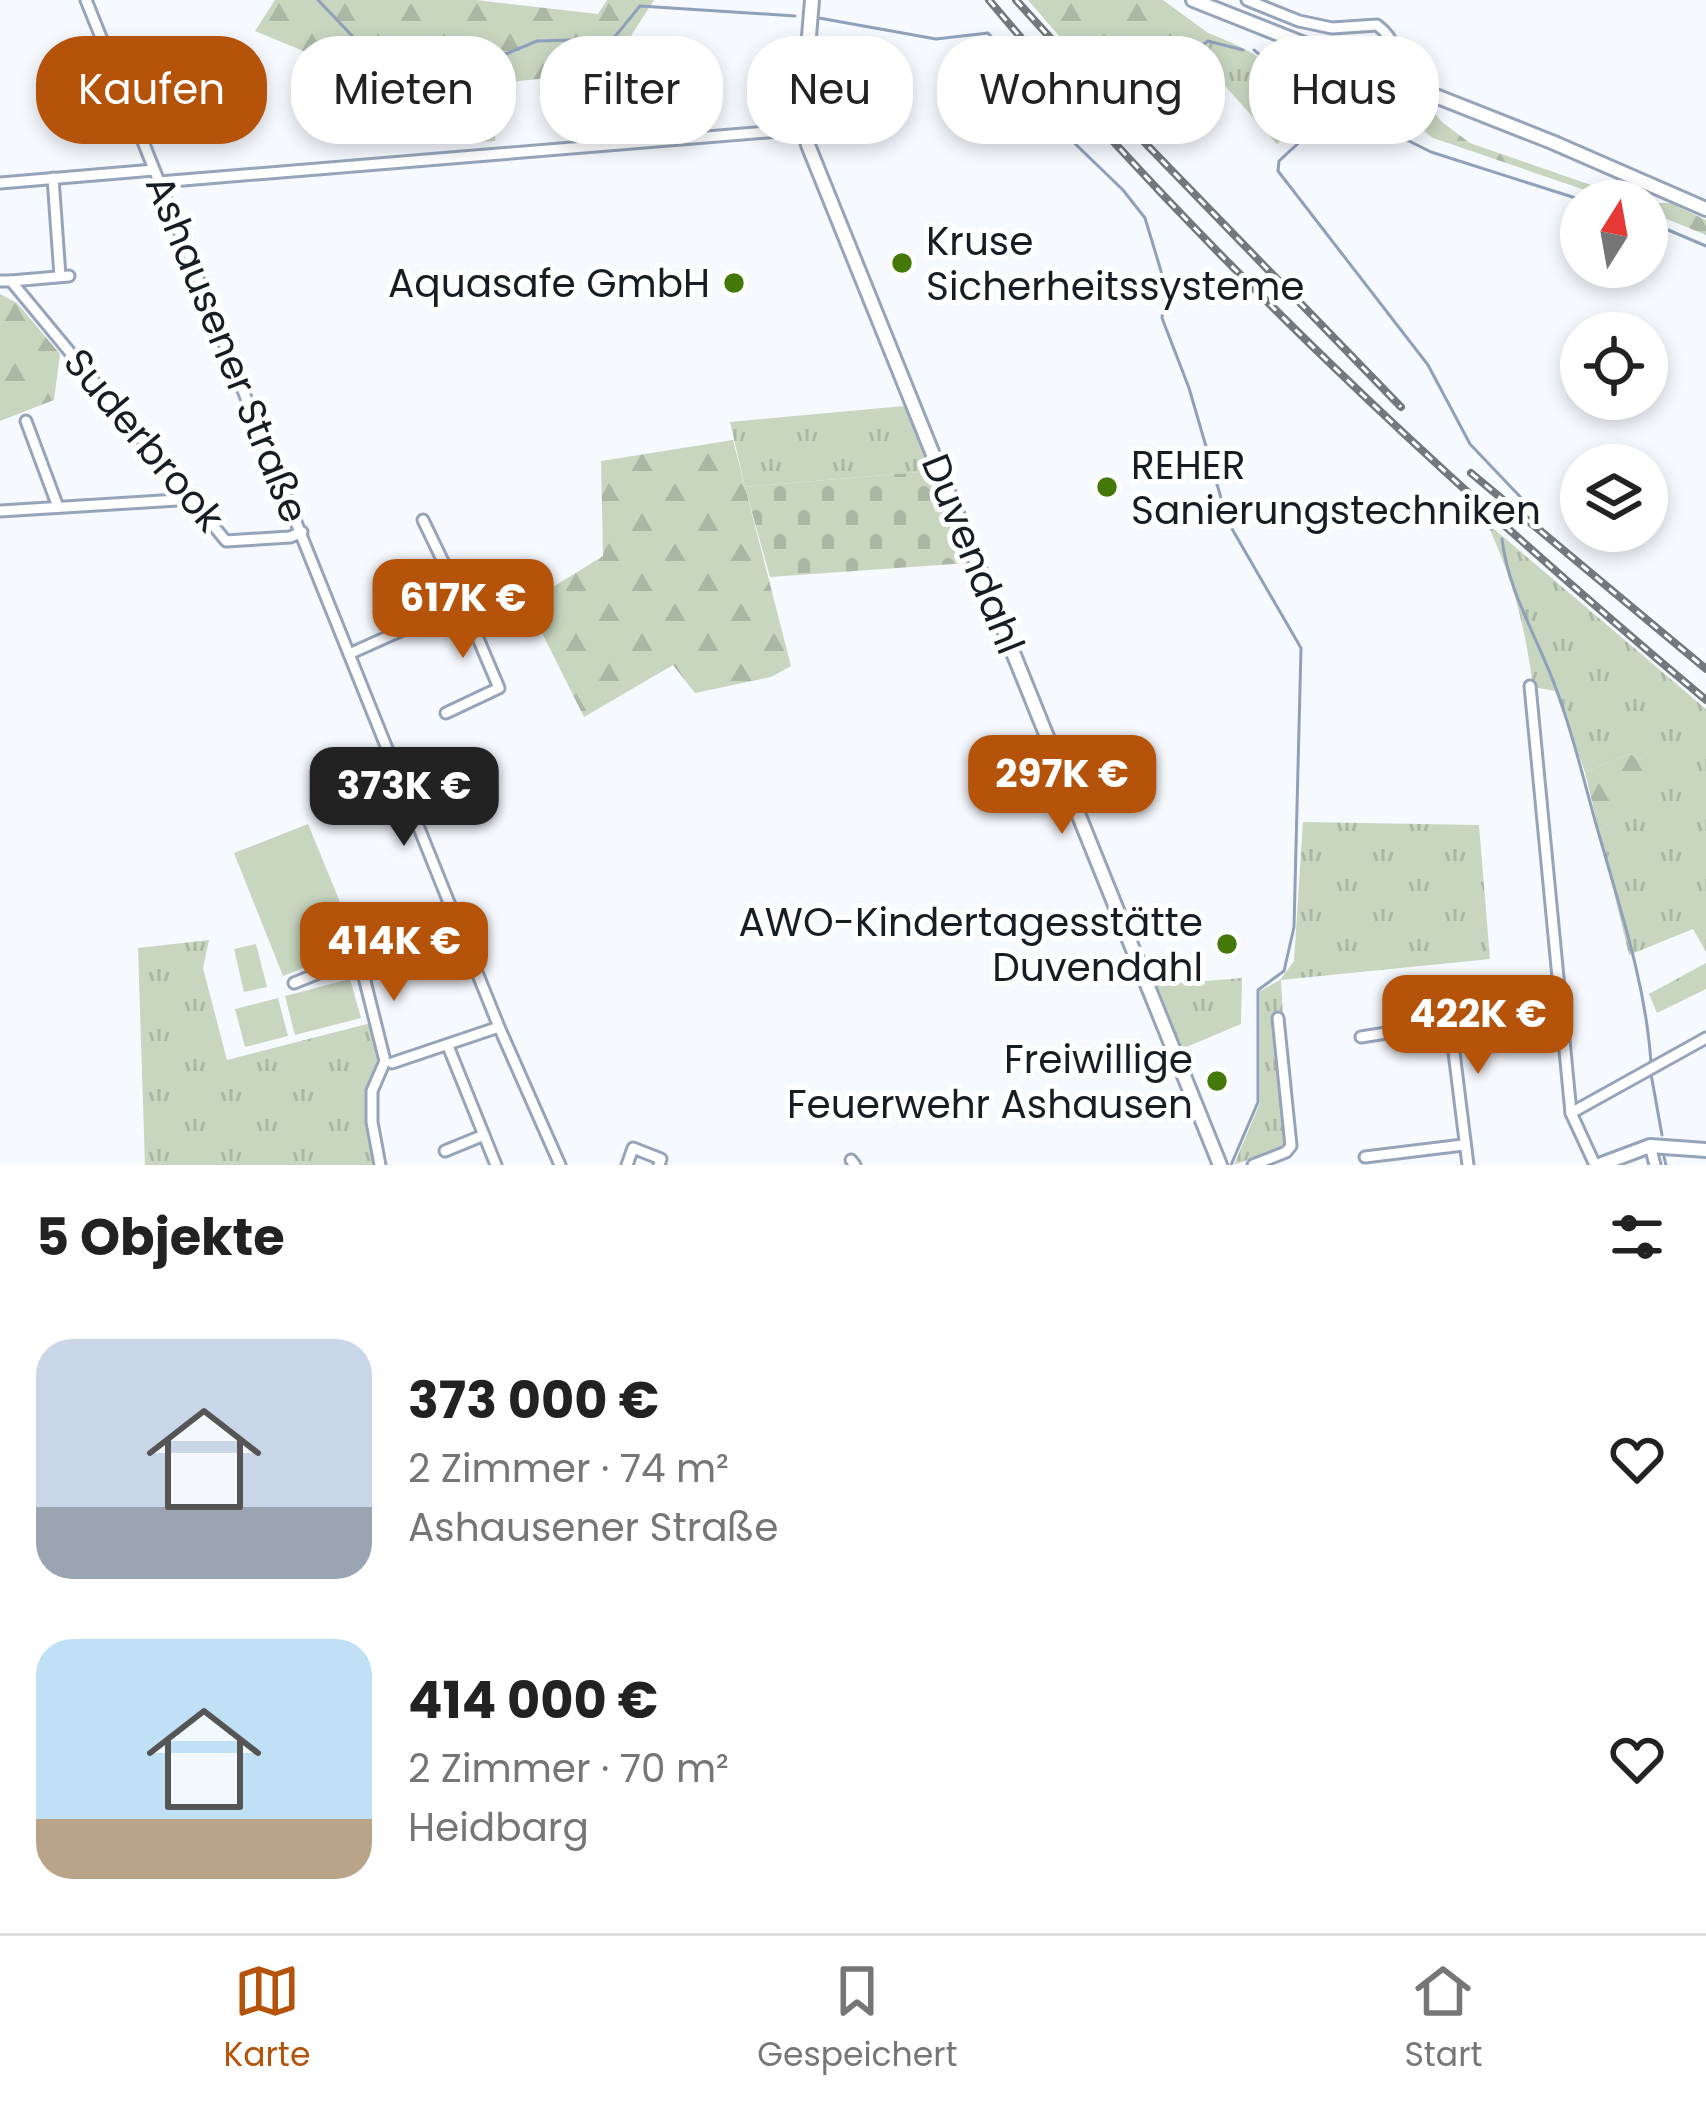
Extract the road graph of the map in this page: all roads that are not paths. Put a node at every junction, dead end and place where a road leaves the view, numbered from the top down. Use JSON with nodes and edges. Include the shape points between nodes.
{"nodes":[{"id":1,"x":86,"y":0,"type":"edge"},
{"id":2,"x":812,"y":0,"type":"edge"},
{"id":3,"x":1193,"y":0,"type":"edge"},
{"id":4,"x":1247,"y":0,"type":"edge"},
{"id":5,"x":1270,"y":4,"type":"edge"},
{"id":6,"x":809,"y":36,"type":"edge"},
{"id":7,"x":1286,"y":36,"type":"edge"},
{"id":8,"x":1389,"y":36,"type":"edge"},
{"id":9,"x":1439,"y":97,"type":"edge"},
{"id":10,"x":747,"y":134,"type":"edge"},
{"id":11,"x":809,"y":144,"type":"edge"},
{"id":12,"x":154,"y":170,"type":"junction"},
{"id":13,"x":52,"y":178,"type":"junction"},
{"id":14,"x":159,"y":182,"type":"junction"},
{"id":15,"x":0,"y":183,"type":"edge"},
{"id":16,"x":1706,"y":209,"type":"edge"},
{"id":17,"x":5,"y":281,"type":"edge"},
{"id":18,"x":26,"y":421,"type":"dead end"},
{"id":19,"x":194,"y":499,"type":"junction"},
{"id":20,"x":58,"y":507,"type":"junction"},
{"id":21,"x":0,"y":511,"type":"edge"},
{"id":22,"x":423,"y":520,"type":"dead end"},
{"id":23,"x":302,"y":532,"type":"junction"},
{"id":24,"x":463,"y":603,"type":"junction"},
{"id":25,"x":349,"y":654,"type":"junction"},
{"id":26,"x":1530,"y":686,"type":"dead end"},
{"id":27,"x":446,"y":712,"type":"dead end"},
{"id":28,"x":294,"y":983,"type":"dead end"},
{"id":29,"x":1447,"y":996,"type":"dead end"},
{"id":30,"x":1278,"y":1018,"type":"dead end"},
{"id":31,"x":1449,"y":1023,"type":"junction"},
{"id":32,"x":500,"y":1027,"type":"junction"},
{"id":33,"x":1360,"y":1036,"type":"dead end"},
{"id":34,"x":1706,"y":1039,"type":"edge"},
{"id":35,"x":448,"y":1046,"type":"junction"},
{"id":36,"x":392,"y":1063,"type":"dead end"},
{"id":37,"x":1571,"y":1113,"type":"junction"},
{"id":38,"x":484,"y":1135,"type":"junction"},
{"id":39,"x":1463,"y":1145,"type":"junction"},
{"id":40,"x":1650,"y":1146,"type":"junction"},
{"id":41,"x":1706,"y":1150,"type":"edge"},
{"id":42,"x":445,"y":1151,"type":"dead end"},
{"id":43,"x":1365,"y":1157,"type":"dead end"},
{"id":44,"x":380,"y":1165,"type":"edge"},
{"id":45,"x":496,"y":1165,"type":"edge"},
{"id":46,"x":560,"y":1165,"type":"edge"},
{"id":47,"x":627,"y":1165,"type":"edge"},
{"id":48,"x":659,"y":1165,"type":"edge"},
{"id":49,"x":1220,"y":1165,"type":"edge"},
{"id":50,"x":1252,"y":1165,"type":"edge"},
{"id":51,"x":1468,"y":1165,"type":"edge"},
{"id":52,"x":1597,"y":1165,"type":"edge"},
{"id":53,"x":1655,"y":1165,"type":"edge"}],
"edges":[{"from":1,"to":12,"type":"street","name":"Ashausener Straße"},
{"from":2,"to":6,"type":"street","name":"Duvendahl"},
{"from":3,"to":7,"type":"street"},
{"from":4,"to":5,"type":"street"},
{"from":5,"to":8,"type":"street","via":[[1332,28],[1377,26]]},
{"from":9,"to":16,"type":"street"},
{"from":10,"to":14,"type":"street"},
{"from":11,"to":49,"type":"street","name":"Duvendahl"},
{"from":12,"to":13,"type":"street"},
{"from":12,"to":14,"type":"street","name":"Ashausener Straße"},
{"from":13,"to":15,"type":"street"},
{"from":13,"to":17,"type":"street","name":"Suderbrook","via":[[65,276]]},
{"from":14,"to":23,"type":"street","name":"Ashausener Straße"},
{"from":17,"to":19,"type":"street","name":"Suderbrook"},
{"from":18,"to":20,"type":"street"},
{"from":19,"to":20,"type":"street"},
{"from":19,"to":23,"type":"street","name":"Suderbrook","via":[[226,541]]},
{"from":20,"to":21,"type":"street"},
{"from":22,"to":24,"type":"street"},
{"from":23,"to":25,"type":"street","name":"Ashausener Straße"},
{"from":24,"to":25,"type":"street"},
{"from":24,"to":27,"type":"street","via":[[500,688]]},
{"from":25,"to":32,"type":"street","name":"Ashausener Straße"},
{"from":26,"to":37,"type":"street"},
{"from":28,"to":44,"type":"street","via":[[359,957],[385,1061],[372,1091]]},
{"from":29,"to":31,"type":"street"},
{"from":30,"to":50,"type":"street","via":[[1291,1146]]},
{"from":31,"to":33,"type":"street"},
{"from":31,"to":39,"type":"street"},
{"from":32,"to":35,"type":"street"},
{"from":32,"to":46,"type":"street","name":"Ashausener Straße"},
{"from":34,"to":37,"type":"street"},
{"from":35,"to":36,"type":"street"},
{"from":35,"to":38,"type":"street"},
{"from":37,"to":52,"type":"street"},
{"from":38,"to":42,"type":"street"},
{"from":38,"to":45,"type":"street"},
{"from":39,"to":43,"type":"street"},
{"from":39,"to":51,"type":"street"},
{"from":40,"to":41,"type":"street"},
{"from":40,"to":52,"type":"street"},
{"from":40,"to":53,"type":"street"},
{"from":47,"to":48,"type":"street","via":[[633,1148],[661,1159]]}]}
